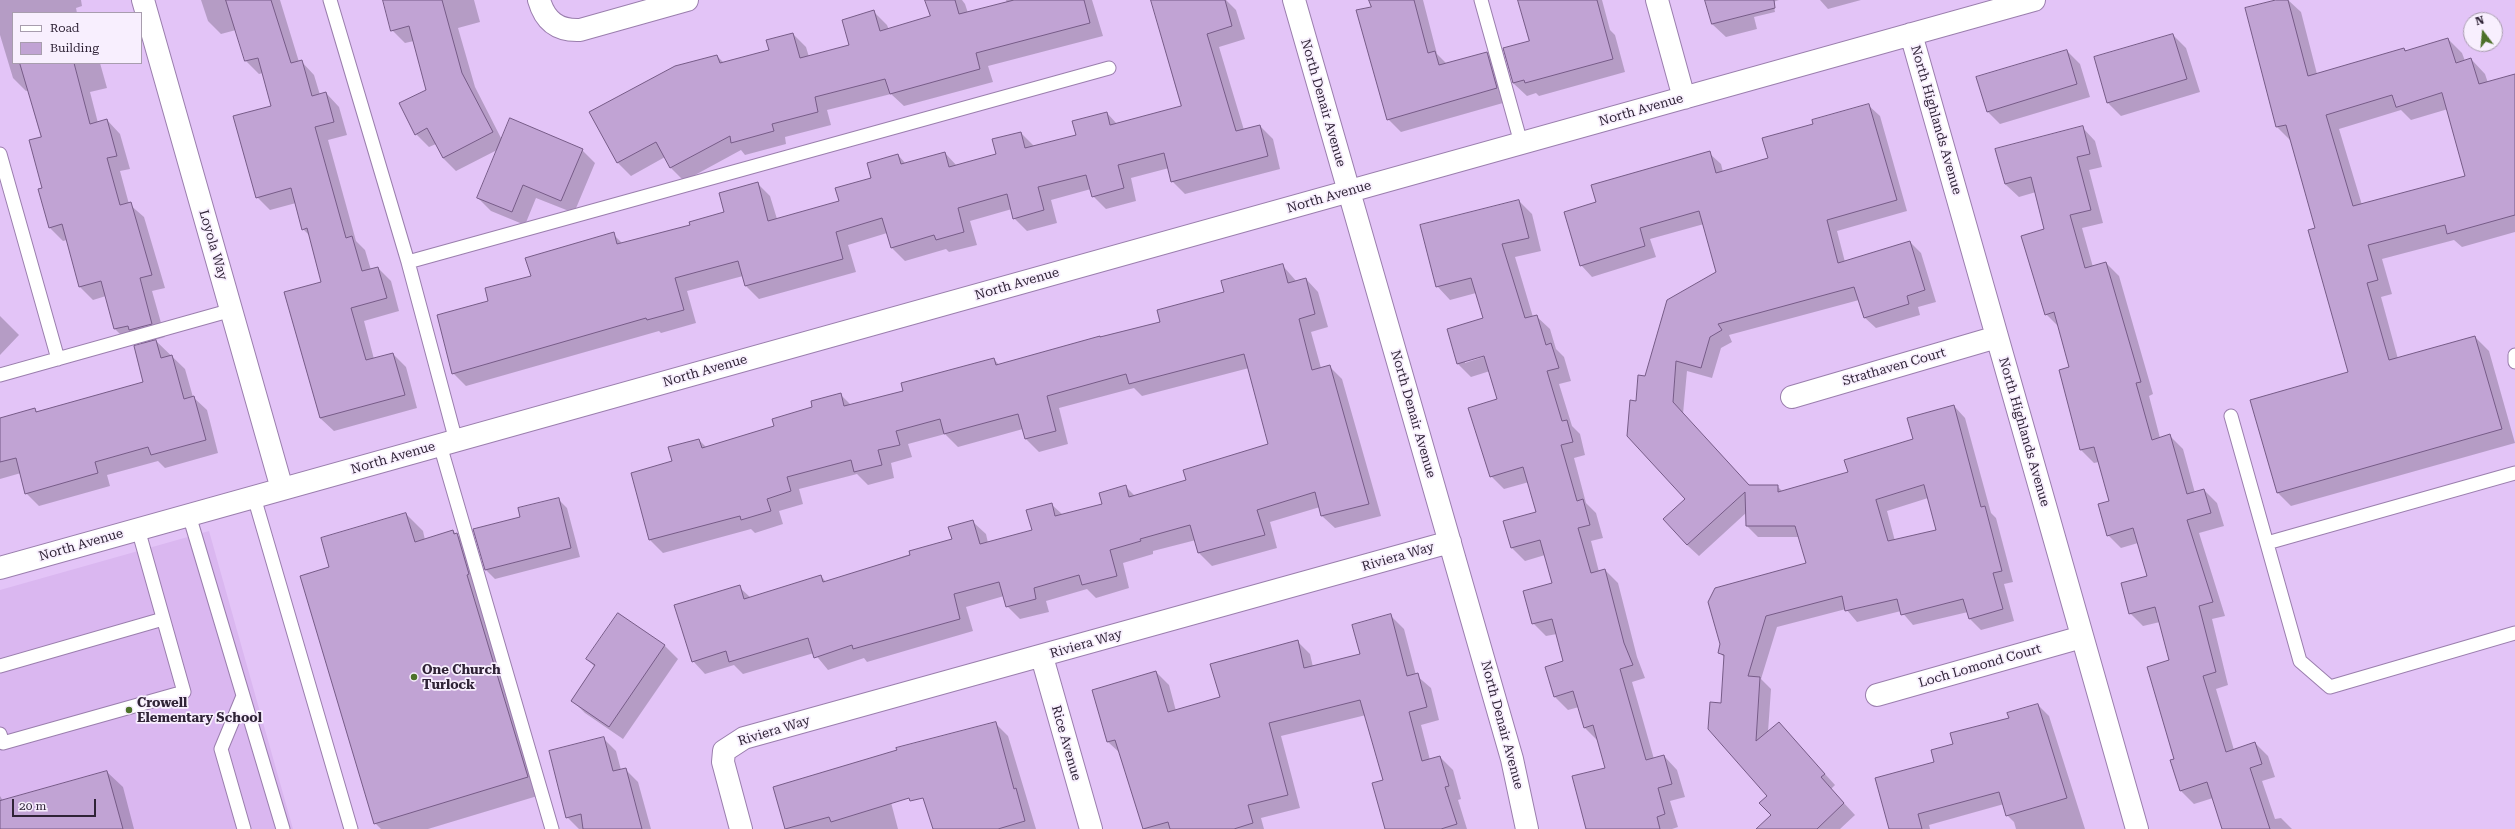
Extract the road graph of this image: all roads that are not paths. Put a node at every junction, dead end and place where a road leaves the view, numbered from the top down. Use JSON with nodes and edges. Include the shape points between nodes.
{"nodes":[{"id":1,"x":143,"y":0,"type":"edge"},
{"id":2,"x":330,"y":0,"type":"edge"},
{"id":3,"x":539,"y":0,"type":"edge"},
{"id":4,"x":687,"y":0,"type":"edge"},
{"id":5,"x":1294,"y":0,"type":"edge"},
{"id":6,"x":1481,"y":0,"type":"edge"},
{"id":7,"x":1656,"y":0,"type":"edge"},
{"id":8,"x":2034,"y":0,"type":"edge"},
{"id":9,"x":1912,"y":34,"type":"junction"},
{"id":10,"x":1109,"y":68,"type":"dead end"},
{"id":11,"x":1684,"y":98,"type":"junction"},
{"id":12,"x":1521,"y":143,"type":"junction"},
{"id":13,"x":0,"y":154,"type":"edge"},
{"id":14,"x":1349,"y":191,"type":"junction"},
{"id":15,"x":408,"y":262,"type":"junction"},
{"id":16,"x":232,"y":310,"type":"junction"},
{"id":17,"x":1997,"y":338,"type":"junction"},
{"id":18,"x":2515,"y":355,"type":"edge"},
{"id":19,"x":58,"y":359,"type":"junction"},
{"id":20,"x":2515,"y":362,"type":"edge"},
{"id":21,"x":0,"y":375,"type":"edge"},
{"id":22,"x":1792,"y":397,"type":"dead end"},
{"id":23,"x":2231,"y":416,"type":"dead end"},
{"id":24,"x":448,"y":443,"type":"junction"},
{"id":25,"x":2515,"y":473,"type":"edge"},
{"id":26,"x":282,"y":489,"type":"junction"},
{"id":27,"x":254,"y":497,"type":"junction"},
{"id":28,"x":189,"y":515,"type":"junction"},
{"id":29,"x":138,"y":529,"type":"junction"},
{"id":30,"x":1450,"y":542,"type":"junction"},
{"id":31,"x":2267,"y":543,"type":"junction"},
{"id":32,"x":0,"y":568,"type":"edge"},
{"id":33,"x":163,"y":619,"type":"junction"},
{"id":34,"x":2515,"y":633,"type":"edge"},
{"id":35,"x":2082,"y":638,"type":"junction"},
{"id":36,"x":1042,"y":657,"type":"junction"},
{"id":37,"x":0,"y":666,"type":"edge"},
{"id":38,"x":1878,"y":695,"type":"dead end"},
{"id":39,"x":243,"y":696,"type":"junction"},
{"id":40,"x":0,"y":734,"type":"edge"},
{"id":41,"x":244,"y":829,"type":"edge"},
{"id":42,"x":283,"y":829,"type":"edge"},
{"id":43,"x":351,"y":829,"type":"edge"},
{"id":44,"x":552,"y":829,"type":"edge"},
{"id":45,"x":741,"y":829,"type":"edge"},
{"id":46,"x":1091,"y":829,"type":"edge"},
{"id":47,"x":1527,"y":829,"type":"edge"},
{"id":48,"x":2137,"y":829,"type":"edge"}],
"edges":[{"from":1,"to":16,"type":"street","name":"Loyola Way"},
{"from":2,"to":15,"type":"lane"},
{"from":3,"to":4,"type":"street","via":[[547,18],[556,26],[569,30],[580,30]]},
{"from":5,"to":14,"type":"street","name":"North Denair Avenue"},
{"from":6,"to":12,"type":"lane"},
{"from":7,"to":11,"type":"street"},
{"from":8,"to":9,"type":"street","name":"North Avenue"},
{"from":9,"to":11,"type":"street","name":"North Avenue"},
{"from":9,"to":17,"type":"street","name":"North Highlands Avenue"},
{"from":10,"to":15,"type":"lane"},
{"from":11,"to":12,"type":"street","name":"North Avenue"},
{"from":12,"to":14,"type":"street","name":"North Avenue"},
{"from":13,"to":19,"type":"lane"},
{"from":14,"to":24,"type":"street","name":"North Avenue"},
{"from":14,"to":30,"type":"street","name":"North Denair Avenue"},
{"from":15,"to":24,"type":"lane"},
{"from":16,"to":19,"type":"lane"},
{"from":16,"to":26,"type":"street","name":"Loyola Way"},
{"from":17,"to":22,"type":"street","name":"Strathaven Court"},
{"from":17,"to":35,"type":"street","name":"North Highlands Avenue"},
{"from":18,"to":20,"type":"lane"},
{"from":19,"to":21,"type":"lane"},
{"from":23,"to":31,"type":"lane"},
{"from":24,"to":26,"type":"street","name":"North Avenue"},
{"from":24,"to":44,"type":"lane"},
{"from":25,"to":31,"type":"lane"},
{"from":26,"to":27,"type":"street","name":"North Avenue"},
{"from":27,"to":28,"type":"street","name":"North Avenue"},
{"from":27,"to":43,"type":"lane"},
{"from":28,"to":29,"type":"street","name":"North Avenue"},
{"from":28,"to":39,"type":"lane"},
{"from":29,"to":32,"type":"street","name":"North Avenue"},
{"from":29,"to":33,"type":"lane"},
{"from":30,"to":36,"type":"street","name":"Riviera Way"},
{"from":30,"to":47,"type":"street","name":"North Denair Avenue","via":[[1512,759]]},
{"from":31,"to":34,"type":"lane","via":[[2300,661],[2330,687]]},
{"from":33,"to":37,"type":"lane"},
{"from":33,"to":40,"type":"lane","via":[[184,692],[2,743]]},
{"from":35,"to":38,"type":"street","name":"Loch Lomond Court"},
{"from":35,"to":48,"type":"street","name":"North Highlands Avenue"},
{"from":36,"to":45,"type":"street","name":"Riviera Way","via":[[744,738],[724,751],[723,762]]},
{"from":36,"to":46,"type":"street","name":"Rice Avenue"},
{"from":39,"to":41,"type":"lane","via":[[221,749]]},
{"from":39,"to":42,"type":"lane"}]}
